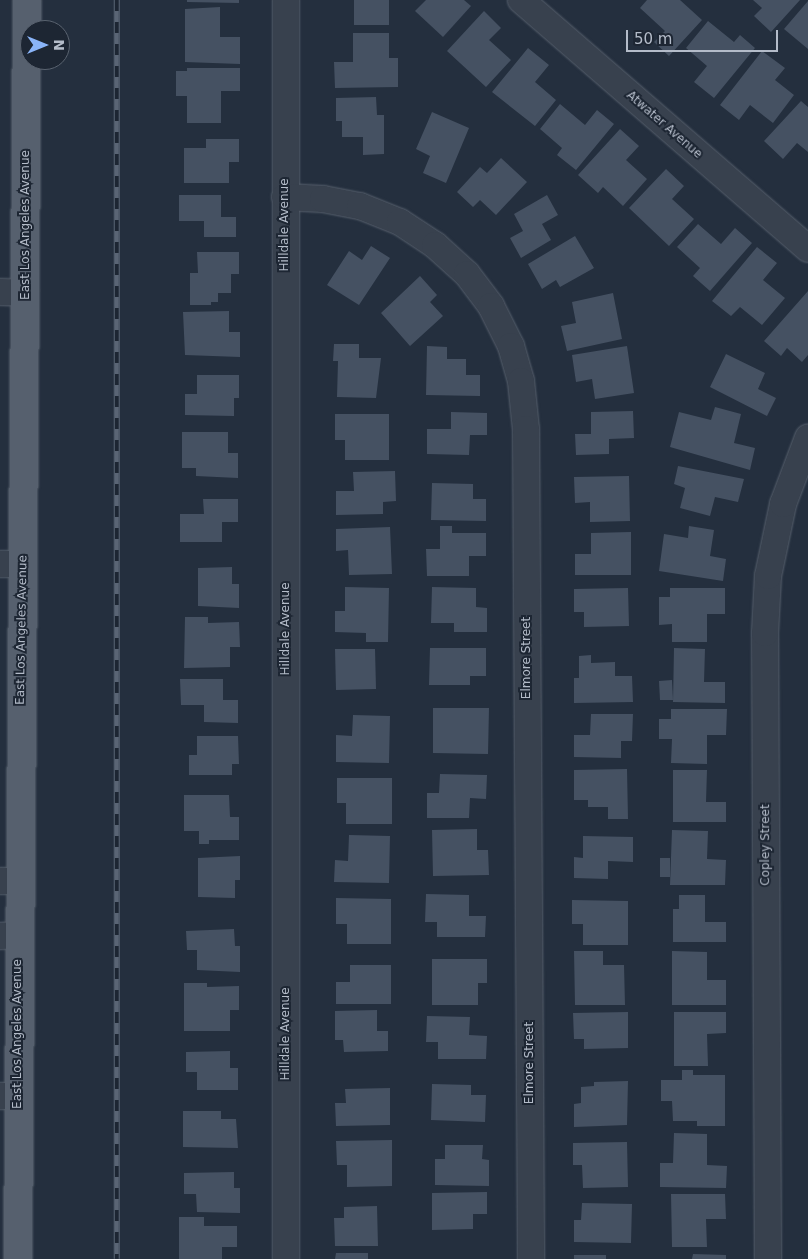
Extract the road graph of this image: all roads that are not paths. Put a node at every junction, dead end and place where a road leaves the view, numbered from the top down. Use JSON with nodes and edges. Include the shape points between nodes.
{"nodes":[{"id":1,"x":27,"y":0,"type":"edge"},
{"id":2,"x":286,"y":0,"type":"edge"},
{"id":3,"x":521,"y":0,"type":"edge"},
{"id":4,"x":285,"y":197,"type":"junction"},
{"id":5,"x":808,"y":249,"type":"edge"},
{"id":6,"x":13,"y":292,"type":"edge"},
{"id":7,"x":808,"y":438,"type":"edge"},
{"id":8,"x":11,"y":564,"type":"edge"},
{"id":9,"x":10,"y":881,"type":"edge"},
{"id":10,"x":9,"y":936,"type":"edge"},
{"id":11,"x":9,"y":1096,"type":"edge"},
{"id":12,"x":18,"y":1259,"type":"edge"},
{"id":13,"x":286,"y":1259,"type":"edge"},
{"id":14,"x":531,"y":1259,"type":"edge"},
{"id":15,"x":768,"y":1259,"type":"edge"}],
"edges":[{"from":1,"to":6,"type":"main road","name":"East Los Angeles Avenue"},
{"from":2,"to":4,"type":"street","name":"Hilldale Avenue"},
{"from":3,"to":5,"type":"street","name":"Atwater Avenue"},
{"from":4,"to":13,"type":"street","name":"Hilldale Avenue"},
{"from":4,"to":14,"type":"street","name":"Elmore Street","via":[[323,198],[360,206],[400,222],[436,245],[467,274],[491,306],[511,346],[522,381],[526,429]]},
{"from":6,"to":8,"type":"main road","name":"East Los Angeles Avenue"},
{"from":7,"to":15,"type":"street","name":"Copley Street","via":[[783,504],[768,576],[765,633]]},
{"from":8,"to":9,"type":"main road","name":"East Los Angeles Avenue"},
{"from":9,"to":10,"type":"main road","name":"East Los Angeles Avenue"},
{"from":10,"to":11,"type":"main road","name":"East Los Angeles Avenue"},
{"from":11,"to":12,"type":"main road","name":"East Los Angeles Avenue"}]}
